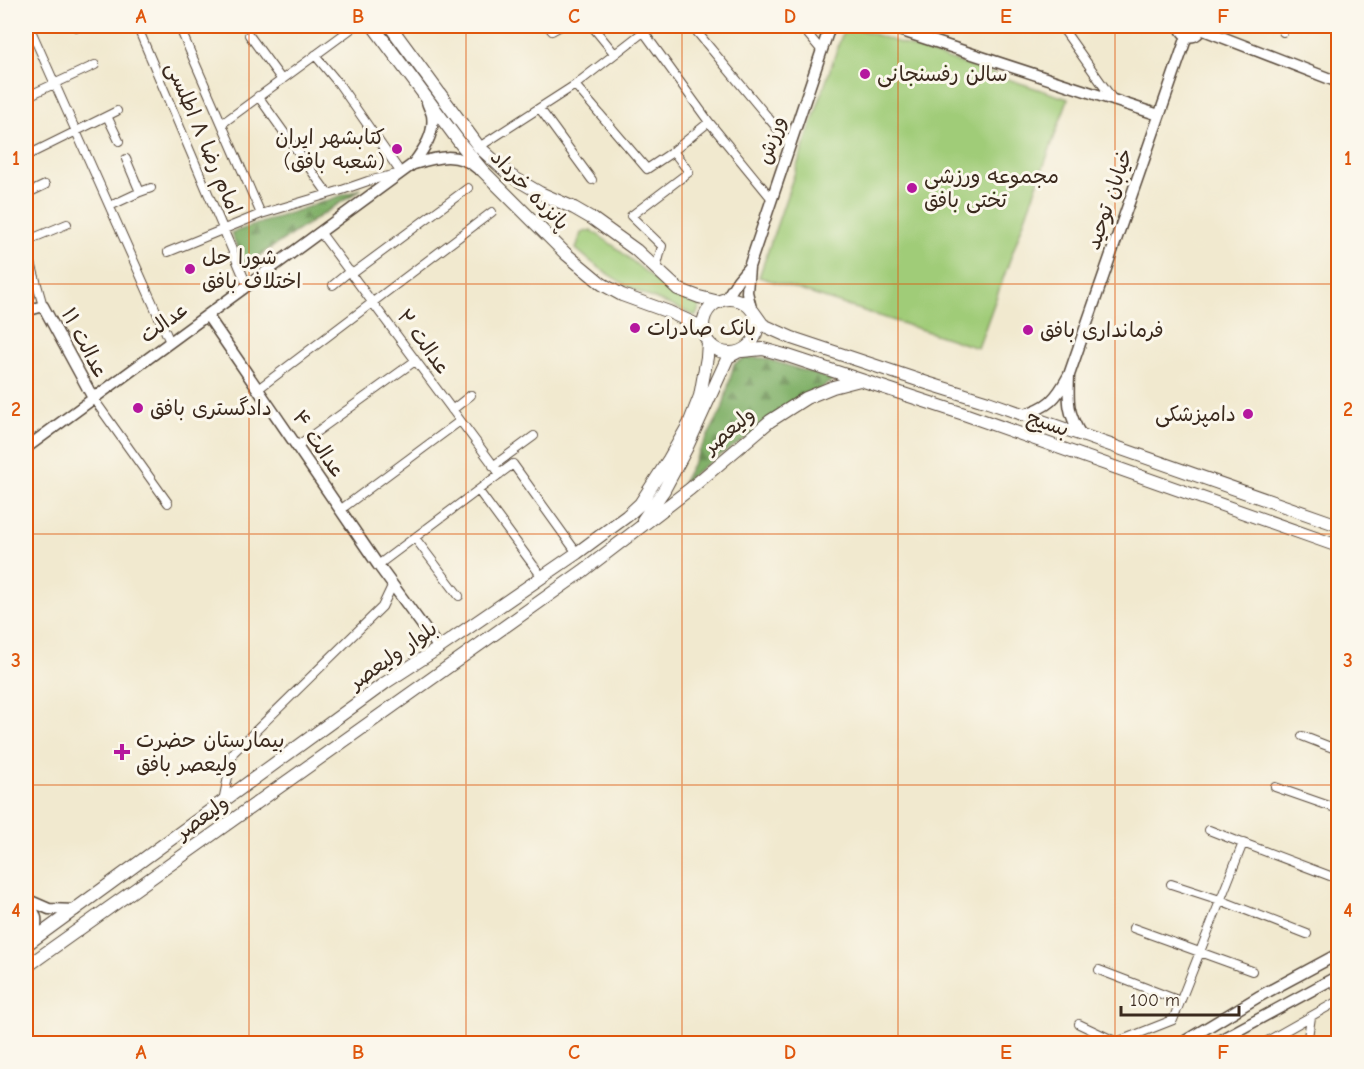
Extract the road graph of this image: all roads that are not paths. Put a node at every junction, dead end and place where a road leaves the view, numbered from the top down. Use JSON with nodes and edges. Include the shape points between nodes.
{"nodes":[{"id":1,"x":28,"y":26,"type":"edge"},
{"id":2,"x":137,"y":26,"type":"edge"},
{"id":3,"x":179,"y":26,"type":"edge"},
{"id":4,"x":355,"y":26,"type":"edge"},
{"id":5,"x":373,"y":26,"type":"edge"},
{"id":6,"x":390,"y":26,"type":"edge"},
{"id":7,"x":548,"y":26,"type":"edge"},
{"id":8,"x":561,"y":26,"type":"edge"},
{"id":9,"x":592,"y":26,"type":"edge"},
{"id":10,"x":692,"y":26,"type":"edge"},
{"id":11,"x":801,"y":26,"type":"edge"},
{"id":12,"x":830,"y":26,"type":"edge"},
{"id":13,"x":889,"y":26,"type":"edge"},
{"id":14,"x":926,"y":26,"type":"edge"},
{"id":15,"x":1061,"y":26,"type":"edge"},
{"id":16,"x":1180,"y":26,"type":"edge"},
{"id":17,"x":1337,"y":26,"type":"edge"},
{"id":18,"x":1202,"y":27,"type":"edge"},
{"id":19,"x":647,"y":28,"type":"edge"},
{"id":20,"x":249,"y":35,"type":"dead end"},
{"id":21,"x":1187,"y":36,"type":"junction"},
{"id":22,"x":921,"y":37,"type":"junction"},
{"id":23,"x":1338,"y":37,"type":"edge"},
{"id":24,"x":822,"y":51,"type":"junction"},
{"id":25,"x":614,"y":53,"type":"junction"},
{"id":26,"x":315,"y":56,"type":"junction"},
{"id":27,"x":95,"y":65,"type":"dead end"},
{"id":28,"x":282,"y":80,"type":"junction"},
{"id":29,"x":1338,"y":82,"type":"edge"},
{"id":30,"x":55,"y":84,"type":"junction"},
{"id":31,"x":575,"y":85,"type":"junction"},
{"id":32,"x":424,"y":93,"type":"junction"},
{"id":33,"x":28,"y":96,"type":"dead end"},
{"id":34,"x":258,"y":96,"type":"junction"},
{"id":35,"x":1114,"y":101,"type":"junction"},
{"id":36,"x":540,"y":109,"type":"junction"},
{"id":37,"x":117,"y":111,"type":"dead end"},
{"id":38,"x":1159,"y":115,"type":"junction"},
{"id":39,"x":107,"y":116,"type":"junction"},
{"id":40,"x":223,"y":123,"type":"junction"},
{"id":41,"x":709,"y":123,"type":"junction"},
{"id":42,"x":76,"y":131,"type":"junction"},
{"id":43,"x":119,"y":141,"type":"dead end"},
{"id":44,"x":790,"y":144,"type":"junction"},
{"id":45,"x":479,"y":147,"type":"junction"},
{"id":46,"x":673,"y":151,"type":"junction"},
{"id":47,"x":26,"y":156,"type":"edge"},
{"id":48,"x":126,"y":159,"type":"dead end"},
{"id":49,"x":413,"y":164,"type":"junction"},
{"id":50,"x":401,"y":172,"type":"junction"},
{"id":51,"x":592,"y":180,"type":"dead end"},
{"id":52,"x":494,"y":182,"type":"junction"},
{"id":53,"x":45,"y":185,"type":"dead end"},
{"id":54,"x":151,"y":188,"type":"dead end"},
{"id":55,"x":468,"y":188,"type":"dead end"},
{"id":56,"x":140,"y":192,"type":"junction"},
{"id":57,"x":26,"y":194,"type":"edge"},
{"id":58,"x":328,"y":194,"type":"junction"},
{"id":59,"x":772,"y":199,"type":"junction"},
{"id":60,"x":110,"y":206,"type":"junction"},
{"id":61,"x":492,"y":212,"type":"dead end"},
{"id":62,"x":261,"y":214,"type":"junction"},
{"id":63,"x":67,"y":224,"type":"dead end"},
{"id":64,"x":223,"y":231,"type":"junction"},
{"id":65,"x":321,"y":232,"type":"junction"},
{"id":66,"x":26,"y":246,"type":"edge"},
{"id":67,"x":168,"y":252,"type":"dead end"},
{"id":68,"x":749,"y":267,"type":"junction"},
{"id":69,"x":656,"y":269,"type":"junction"},
{"id":70,"x":351,"y":273,"type":"junction"},
{"id":71,"x":247,"y":285,"type":"junction"},
{"id":72,"x":333,"y":285,"type":"dead end"},
{"id":73,"x":722,"y":301,"type":"junction"},
{"id":74,"x":373,"y":302,"type":"junction"},
{"id":75,"x":43,"y":306,"type":"junction"},
{"id":76,"x":752,"y":310,"type":"junction"},
{"id":77,"x":26,"y":311,"type":"edge"},
{"id":78,"x":207,"y":315,"type":"junction"},
{"id":79,"x":704,"y":328,"type":"junction"},
{"id":80,"x":170,"y":342,"type":"junction"},
{"id":81,"x":708,"y":342,"type":"junction"},
{"id":82,"x":739,"y":352,"type":"junction"},
{"id":83,"x":415,"y":361,"type":"junction"},
{"id":84,"x":1069,"y":375,"type":"junction"},
{"id":85,"x":860,"y":380,"type":"junction"},
{"id":86,"x":927,"y":384,"type":"junction"},
{"id":87,"x":258,"y":389,"type":"junction"},
{"id":88,"x":471,"y":395,"type":"dead end"},
{"id":89,"x":970,"y":397,"type":"junction"},
{"id":90,"x":93,"y":398,"type":"junction"},
{"id":91,"x":920,"y":400,"type":"junction"},
{"id":92,"x":452,"y":410,"type":"junction"},
{"id":93,"x":964,"y":414,"type":"junction"},
{"id":94,"x":1022,"y":415,"type":"junction"},
{"id":95,"x":460,"y":421,"type":"junction"},
{"id":96,"x":1081,"y":435,"type":"junction"},
{"id":97,"x":534,"y":436,"type":"dead end"},
{"id":98,"x":297,"y":446,"type":"junction"},
{"id":99,"x":26,"y":448,"type":"edge"},
{"id":100,"x":494,"y":466,"type":"junction"},
{"id":101,"x":500,"y":474,"type":"junction"},
{"id":102,"x":478,"y":490,"type":"junction"},
{"id":103,"x":168,"y":503,"type":"dead end"},
{"id":104,"x":340,"y":510,"type":"junction"},
{"id":105,"x":1338,"y":525,"type":"edge"},
{"id":106,"x":635,"y":531,"type":"junction"},
{"id":107,"x":415,"y":537,"type":"junction"},
{"id":108,"x":1338,"y":546,"type":"edge"},
{"id":109,"x":577,"y":553,"type":"junction"},
{"id":110,"x":378,"y":565,"type":"junction"},
{"id":111,"x":542,"y":576,"type":"junction"},
{"id":112,"x":392,"y":586,"type":"junction"},
{"id":113,"x":459,"y":596,"type":"dead end"},
{"id":114,"x":439,"y":648,"type":"junction"},
{"id":115,"x":1302,"y":736,"type":"dead end"},
{"id":116,"x":1338,"y":750,"type":"edge"},
{"id":117,"x":1275,"y":787,"type":"dead end"},
{"id":118,"x":223,"y":801,"type":"junction"},
{"id":119,"x":1338,"y":809,"type":"edge"},
{"id":120,"x":1209,"y":830,"type":"dead end"},
{"id":121,"x":1243,"y":843,"type":"junction"},
{"id":122,"x":1338,"y":879,"type":"edge"},
{"id":123,"x":1171,"y":884,"type":"dead end"},
{"id":124,"x":26,"y":899,"type":"edge"},
{"id":125,"x":1220,"y":900,"type":"junction"},
{"id":126,"x":75,"y":910,"type":"junction"},
{"id":127,"x":1133,"y":928,"type":"dead end"},
{"id":128,"x":1307,"y":934,"type":"dead end"},
{"id":129,"x":30,"y":942,"type":"edge"},
{"id":130,"x":1199,"y":952,"type":"junction"},
{"id":131,"x":1338,"y":954,"type":"edge"},
{"id":132,"x":26,"y":967,"type":"edge"},
{"id":133,"x":1099,"y":970,"type":"dead end"},
{"id":134,"x":1252,"y":971,"type":"dead end"},
{"id":135,"x":1336,"y":982,"type":"edge"},
{"id":136,"x":1258,"y":997,"type":"junction"},
{"id":137,"x":1180,"y":1001,"type":"junction"},
{"id":138,"x":1338,"y":1001,"type":"edge"},
{"id":139,"x":1311,"y":1017,"type":"junction"},
{"id":140,"x":1256,"y":1021,"type":"junction"},
{"id":141,"x":1079,"y":1024,"type":"dead end"},
{"id":142,"x":1180,"y":1044,"type":"edge"},
{"id":143,"x":1214,"y":1044,"type":"edge"},
{"id":144,"x":1262,"y":1044,"type":"edge"},
{"id":145,"x":1307,"y":1044,"type":"edge"}],
"edges":[{"from":1,"to":30,"type":"street"},
{"from":2,"to":64,"type":"street","name":"امام رضا ۸ اطلسی"},
{"from":3,"to":40,"type":"street"},
{"from":4,"to":26,"type":"street"},
{"from":5,"to":32,"type":"main road","name":"پانزده خرداد"},
{"from":6,"to":45,"type":"main road","name":"پانزده خرداد"},
{"from":7,"to":8,"type":"street","via":[[552,31]]},
{"from":9,"to":25,"type":"street"},
{"from":10,"to":44,"type":"street"},
{"from":11,"to":24,"type":"street"},
{"from":12,"to":24,"type":"street","name":"ورزش"},
{"from":13,"to":22,"type":"street"},
{"from":14,"to":22,"type":"street"},
{"from":15,"to":35,"type":"street"},
{"from":16,"to":21,"type":"street"},
{"from":17,"to":23,"type":"street"},
{"from":18,"to":21,"type":"street","via":[[1198,34]]},
{"from":18,"to":29,"type":"street"},
{"from":19,"to":25,"type":"street"},
{"from":19,"to":41,"type":"street"},
{"from":20,"to":28,"type":"street"},
{"from":21,"to":38,"type":"street","name":"خیابان توحید"},
{"from":22,"to":35,"type":"street"},
{"from":24,"to":44,"type":"street","name":"ورزش"},
{"from":25,"to":31,"type":"street"},
{"from":26,"to":28,"type":"street"},
{"from":26,"to":50,"type":"street"},
{"from":27,"to":30,"type":"street"},
{"from":28,"to":34,"type":"street"},
{"from":30,"to":33,"type":"street"},
{"from":30,"to":42,"type":"street"},
{"from":31,"to":36,"type":"street"},
{"from":31,"to":46,"type":"street","via":[[647,169]]},
{"from":32,"to":49,"type":"street","name":"عدالت","via":[[432,115],[431,135]]},
{"from":32,"to":52,"type":"main road","name":"پانزده خرداد"},
{"from":34,"to":40,"type":"street"},
{"from":34,"to":58,"type":"street"},
{"from":35,"to":38,"type":"street"},
{"from":36,"to":45,"type":"street"},
{"from":36,"to":51,"type":"street"},
{"from":37,"to":39,"type":"street"},
{"from":38,"to":84,"type":"street","name":"خیابان توحید"},
{"from":39,"to":42,"type":"street"},
{"from":39,"to":43,"type":"street"},
{"from":40,"to":62,"type":"street"},
{"from":41,"to":46,"type":"street"},
{"from":41,"to":59,"type":"street"},
{"from":42,"to":47,"type":"street"},
{"from":42,"to":60,"type":"street"},
{"from":44,"to":59,"type":"street","name":"ورزش"},
{"from":45,"to":69,"type":"main road","name":"پانزده خرداد","via":[[511,176],[593,219]]},
{"from":46,"to":69,"type":"street","via":[[689,172],[632,216],[662,246]]},
{"from":48,"to":56,"type":"street"},
{"from":49,"to":50,"type":"street","name":"عدالت"},
{"from":49,"to":52,"type":"street","name":"عدالت","via":[[453,157],[470,162]]},
{"from":50,"to":58,"type":"street"},
{"from":50,"to":65,"type":"street","name":"عدالت"},
{"from":52,"to":79,"type":"main road","name":"پانزده خرداد","via":[[602,284]]},
{"from":53,"to":57,"type":"street"},
{"from":54,"to":56,"type":"street"},
{"from":55,"to":70,"type":"street"},
{"from":56,"to":60,"type":"street"},
{"from":58,"to":62,"type":"street"},
{"from":59,"to":68,"type":"street","name":"ورزش"},
{"from":60,"to":80,"type":"street"},
{"from":61,"to":74,"type":"street"},
{"from":62,"to":64,"type":"street"},
{"from":63,"to":66,"type":"street"},
{"from":64,"to":67,"type":"street"},
{"from":64,"to":71,"type":"street","name":"امام رضا ۸ اطلسی"},
{"from":65,"to":70,"type":"street","name":"عدالت ۲"},
{"from":65,"to":71,"type":"street","name":"عدالت"},
{"from":66,"to":75,"type":"street"},
{"from":68,"to":73,"type":"street","name":"ورزش"},
{"from":68,"to":76,"type":"street","name":"ورزش","via":[[747,292]]},
{"from":69,"to":73,"type":"main road","name":"پانزده خرداد","via":[[678,289]]},
{"from":70,"to":72,"type":"street"},
{"from":70,"to":74,"type":"street","name":"عدالت ۲"},
{"from":71,"to":78,"type":"street","name":"عدالت"},
{"from":73,"to":76,"type":"main road","via":[[739,301]]},
{"from":73,"to":79,"type":"main road","via":[[707,313]]},
{"from":74,"to":83,"type":"street","name":"عدالت ۲"},
{"from":74,"to":87,"type":"street"},
{"from":75,"to":77,"type":"street"},
{"from":75,"to":90,"type":"street","name":"عدالت ۱۱"},
{"from":76,"to":82,"type":"main road","via":[[756,334],[751,344]]},
{"from":76,"to":86,"type":"main road","name":"بسیج","via":[[763,325],[775,331]]},
{"from":78,"to":80,"type":"street","name":"عدالت"},
{"from":78,"to":87,"type":"street","name":"عدالت ۴"},
{"from":79,"to":81,"type":"main road"},
{"from":80,"to":90,"type":"street","name":"عدالت"},
{"from":81,"to":82,"type":"main road","via":[[720,351]]},
{"from":81,"to":109,"type":"main road","name":"بلوار ولیعصر","via":[[700,396],[669,459],[640,504]]},
{"from":82,"to":85,"type":"main road","name":"بسیج","via":[[763,349]]},
{"from":82,"to":106,"type":"main road","name":"ولیعصر","via":[[728,357],[686,449]]},
{"from":83,"to":92,"type":"street","name":"عدالت ۲"},
{"from":83,"to":98,"type":"street"},
{"from":84,"to":94,"type":"street","via":[[1052,400],[1040,410]]},
{"from":84,"to":96,"type":"street","via":[[1068,407]]},
{"from":85,"to":91,"type":"main road","name":"بسیج"},
{"from":85,"to":106,"type":"main road","name":"ولیعصر","via":[[806,398],[771,421]]},
{"from":86,"to":89,"type":"main road","name":"بسیج"},
{"from":86,"to":91,"type":"main road","via":[[927,397]]},
{"from":87,"to":98,"type":"street","name":"عدالت ۴"},
{"from":88,"to":92,"type":"street"},
{"from":89,"to":93,"type":"main road","via":[[963,401]]},
{"from":89,"to":94,"type":"main road","name":"بسیج"},
{"from":90,"to":99,"type":"street","name":"عدالت"},
{"from":90,"to":103,"type":"street"},
{"from":91,"to":93,"type":"main road","name":"بسیج"},
{"from":92,"to":95,"type":"street","name":"عدالت ۲"},
{"from":93,"to":108,"type":"main road","name":"بسیج"},
{"from":94,"to":96,"type":"main road","name":"بسیج"},
{"from":95,"to":100,"type":"street","name":"عدالت ۲"},
{"from":95,"to":104,"type":"street"},
{"from":96,"to":105,"type":"main road","name":"بسیج"},
{"from":97,"to":100,"type":"street"},
{"from":98,"to":104,"type":"street","name":"عدالت ۴"},
{"from":100,"to":101,"type":"street","name":"عدالت ۲"},
{"from":101,"to":102,"type":"street"},
{"from":101,"to":109,"type":"street","via":[[513,464]]},
{"from":102,"to":107,"type":"street"},
{"from":102,"to":111,"type":"street"},
{"from":104,"to":110,"type":"street","name":"عدالت ۴"},
{"from":106,"to":132,"type":"main road","name":"ولیعصر"},
{"from":107,"to":110,"type":"street"},
{"from":107,"to":113,"type":"street"},
{"from":109,"to":111,"type":"main road","name":"بلوار ولیعصر"},
{"from":110,"to":112,"type":"street","name":"عدالت ۴"},
{"from":111,"to":114,"type":"main road","name":"بلوار ولیعصر"},
{"from":112,"to":114,"type":"street","name":"عدالت ۴"},
{"from":112,"to":118,"type":"street","via":[[382,607],[233,753]]},
{"from":114,"to":118,"type":"main road","name":"بلوار ولیعصر"},
{"from":115,"to":116,"type":"street"},
{"from":117,"to":119,"type":"street"},
{"from":118,"to":126,"type":"main road","name":"بلوار ولیعصر"},
{"from":120,"to":121,"type":"street"},
{"from":121,"to":122,"type":"street"},
{"from":121,"to":125,"type":"street"},
{"from":123,"to":125,"type":"street"},
{"from":124,"to":126,"type":"street","via":[[49,909]]},
{"from":124,"to":129,"type":"street","via":[[36,914]]},
{"from":125,"to":128,"type":"street"},
{"from":125,"to":130,"type":"street"},
{"from":126,"to":129,"type":"main road","name":"بلوار ولیعصر"},
{"from":127,"to":130,"type":"street"},
{"from":130,"to":134,"type":"street"},
{"from":130,"to":137,"type":"street"},
{"from":131,"to":136,"type":"street"},
{"from":133,"to":137,"type":"street"},
{"from":135,"to":140,"type":"street"},
{"from":136,"to":140,"type":"street"},
{"from":136,"to":142,"type":"street"},
{"from":137,"to":141,"type":"street","via":[[1173,1020],[1117,1042]]},
{"from":138,"to":139,"type":"street"},
{"from":139,"to":144,"type":"street"},
{"from":139,"to":145,"type":"street"},
{"from":140,"to":143,"type":"street"}]}
